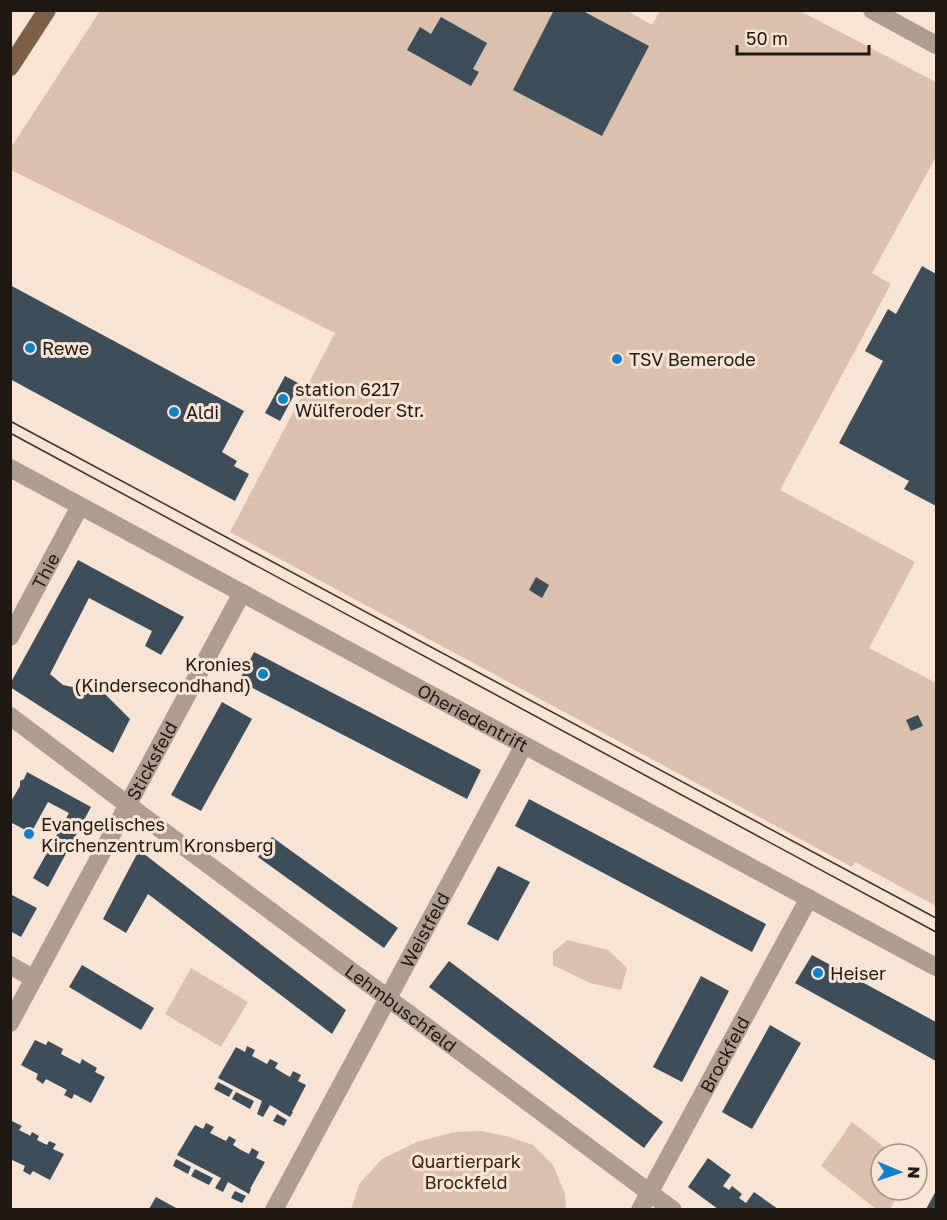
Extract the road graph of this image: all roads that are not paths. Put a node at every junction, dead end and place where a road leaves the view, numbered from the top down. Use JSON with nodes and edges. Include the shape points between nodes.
{"nodes":[{"id":1,"x":47,"y":10,"type":"edge"},
{"id":2,"x":872,"y":10,"type":"edge"},
{"id":3,"x":936,"y":45,"type":"edge"},
{"id":4,"x":10,"y":67,"type":"edge"},
{"id":5,"x":10,"y":468,"type":"edge"},
{"id":6,"x":80,"y":506,"type":"junction"},
{"id":7,"x":242,"y":593,"type":"junction"},
{"id":8,"x":10,"y":637,"type":"edge"},
{"id":9,"x":10,"y":716,"type":"edge"},
{"id":10,"x":524,"y":745,"type":"junction"},
{"id":11,"x":128,"y":805,"type":"junction"},
{"id":12,"x":808,"y":898,"type":"junction"},
{"id":13,"x":10,"y":965,"type":"edge"},
{"id":14,"x":936,"y":967,"type":"edge"},
{"id":15,"x":34,"y":979,"type":"junction"},
{"id":16,"x":388,"y":998,"type":"junction"},
{"id":17,"x":10,"y":1023,"type":"edge"},
{"id":18,"x":649,"y":1192,"type":"junction"},
{"id":19,"x":274,"y":1209,"type":"edge"},
{"id":20,"x":640,"y":1209,"type":"edge"},
{"id":21,"x":673,"y":1209,"type":"edge"}],
"edges":[{"from":1,"to":4,"type":"main road"},
{"from":2,"to":3,"type":"street"},
{"from":5,"to":6,"type":"street","name":"Oheriedentrift"},
{"from":6,"to":7,"type":"street","name":"Oheriedentrift"},
{"from":6,"to":8,"type":"street","name":"Thie"},
{"from":7,"to":10,"type":"street","name":"Oheriedentrift"},
{"from":7,"to":11,"type":"street","name":"Sticksfeld"},
{"from":9,"to":11,"type":"street"},
{"from":10,"to":12,"type":"street","name":"Oheriedentrift"},
{"from":10,"to":16,"type":"street","name":"Weistfeld"},
{"from":11,"to":15,"type":"street","name":"Sticksfeld"},
{"from":11,"to":16,"type":"street","name":"Lehmbuschfeld"},
{"from":12,"to":14,"type":"street","name":"Oheriedentrift"},
{"from":12,"to":18,"type":"street","name":"Brockfeld"},
{"from":13,"to":15,"type":"street"},
{"from":15,"to":17,"type":"street","name":"Sticksfeld"},
{"from":16,"to":18,"type":"street","name":"Lehmbuschfeld"},
{"from":16,"to":19,"type":"street","name":"Weistfeld"},
{"from":18,"to":20,"type":"street","name":"Brockfeld"},
{"from":18,"to":21,"type":"street","name":"Lehmbuschfeld"}]}
